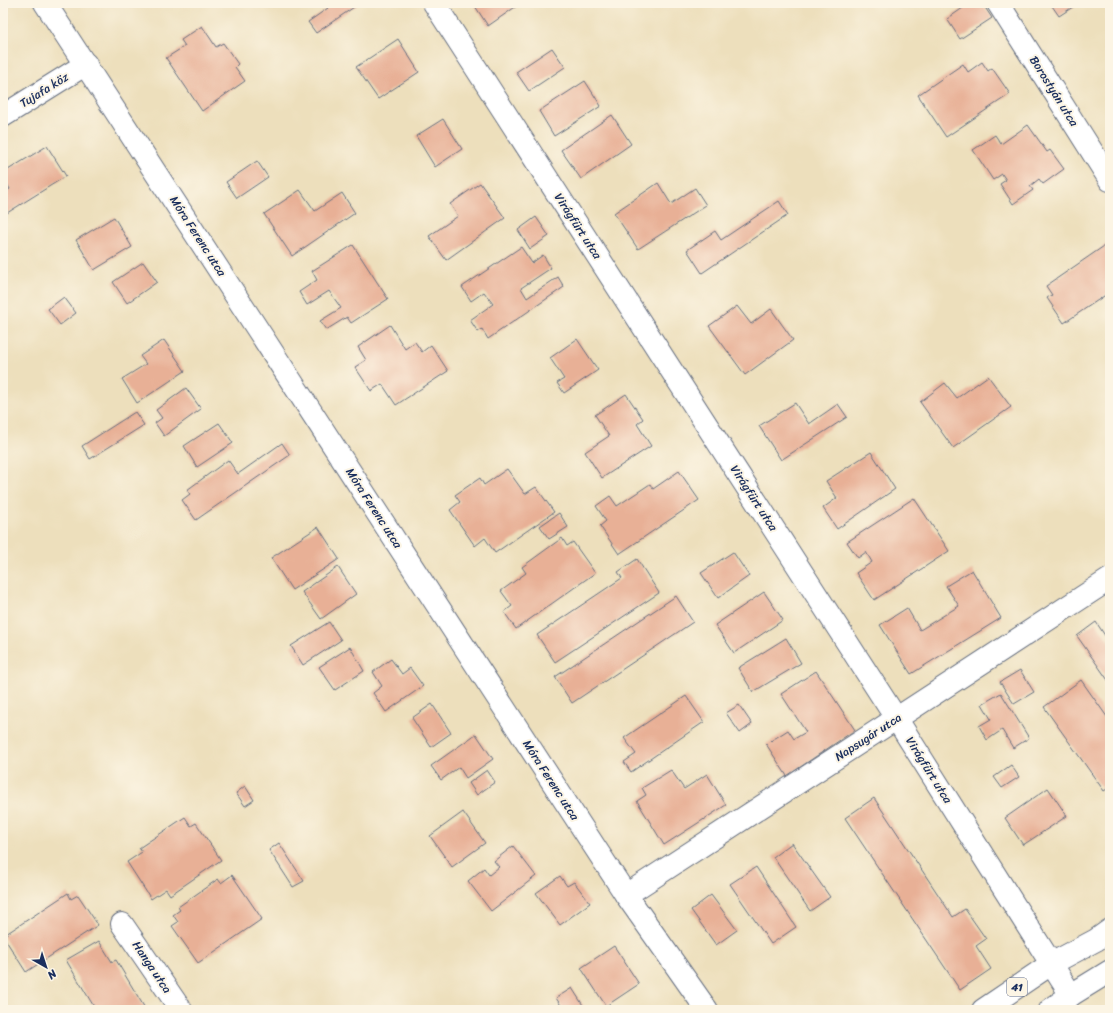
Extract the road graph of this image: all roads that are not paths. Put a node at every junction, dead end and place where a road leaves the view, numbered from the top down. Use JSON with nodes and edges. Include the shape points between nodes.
{"nodes":[{"id":1,"x":46,"y":3,"type":"edge"},
{"id":2,"x":434,"y":3,"type":"edge"},
{"id":3,"x":998,"y":3,"type":"edge"},
{"id":4,"x":86,"y":64,"type":"junction"},
{"id":5,"x":3,"y":116,"type":"edge"},
{"id":6,"x":1110,"y":180,"type":"edge"},
{"id":7,"x":1110,"y":579,"type":"edge"},
{"id":8,"x":896,"y":718,"type":"junction"},
{"id":9,"x":626,"y":895,"type":"junction"},
{"id":10,"x":122,"y":924,"type":"dead end"},
{"id":11,"x":1110,"y":930,"type":"edge"},
{"id":12,"x":1052,"y":964,"type":"junction"},
{"id":13,"x":1110,"y":971,"type":"edge"},
{"id":14,"x":1071,"y":995,"type":"junction"},
{"id":15,"x":181,"y":1010,"type":"edge"},
{"id":16,"x":707,"y":1010,"type":"edge"},
{"id":17,"x":983,"y":1010,"type":"edge"},
{"id":18,"x":1050,"y":1010,"type":"edge"}],
"edges":[{"from":1,"to":4,"type":"street","name":"Móra Ferenc utca"},
{"from":2,"to":8,"type":"street","name":"Virágfürt utca"},
{"from":3,"to":6,"type":"street","name":"Borostyán utca"},
{"from":4,"to":5,"type":"street","name":"Tujafa köz"},
{"from":4,"to":9,"type":"street","name":"Móra Ferenc utca"},
{"from":7,"to":8,"type":"street","name":"Napsugár utca"},
{"from":8,"to":9,"type":"street","name":"Napsugár utca"},
{"from":8,"to":12,"type":"street","name":"Virágfürt utca"},
{"from":9,"to":16,"type":"street","name":"Móra Ferenc utca"},
{"from":10,"to":15,"type":"street","name":"Hanga utca"},
{"from":11,"to":12,"type":"street","number":"41"},
{"from":12,"to":14,"type":"street","name":"Virágfürt utca"},
{"from":12,"to":17,"type":"street","number":"41"},
{"from":13,"to":14,"type":"street"},
{"from":14,"to":18,"type":"street"}]}
